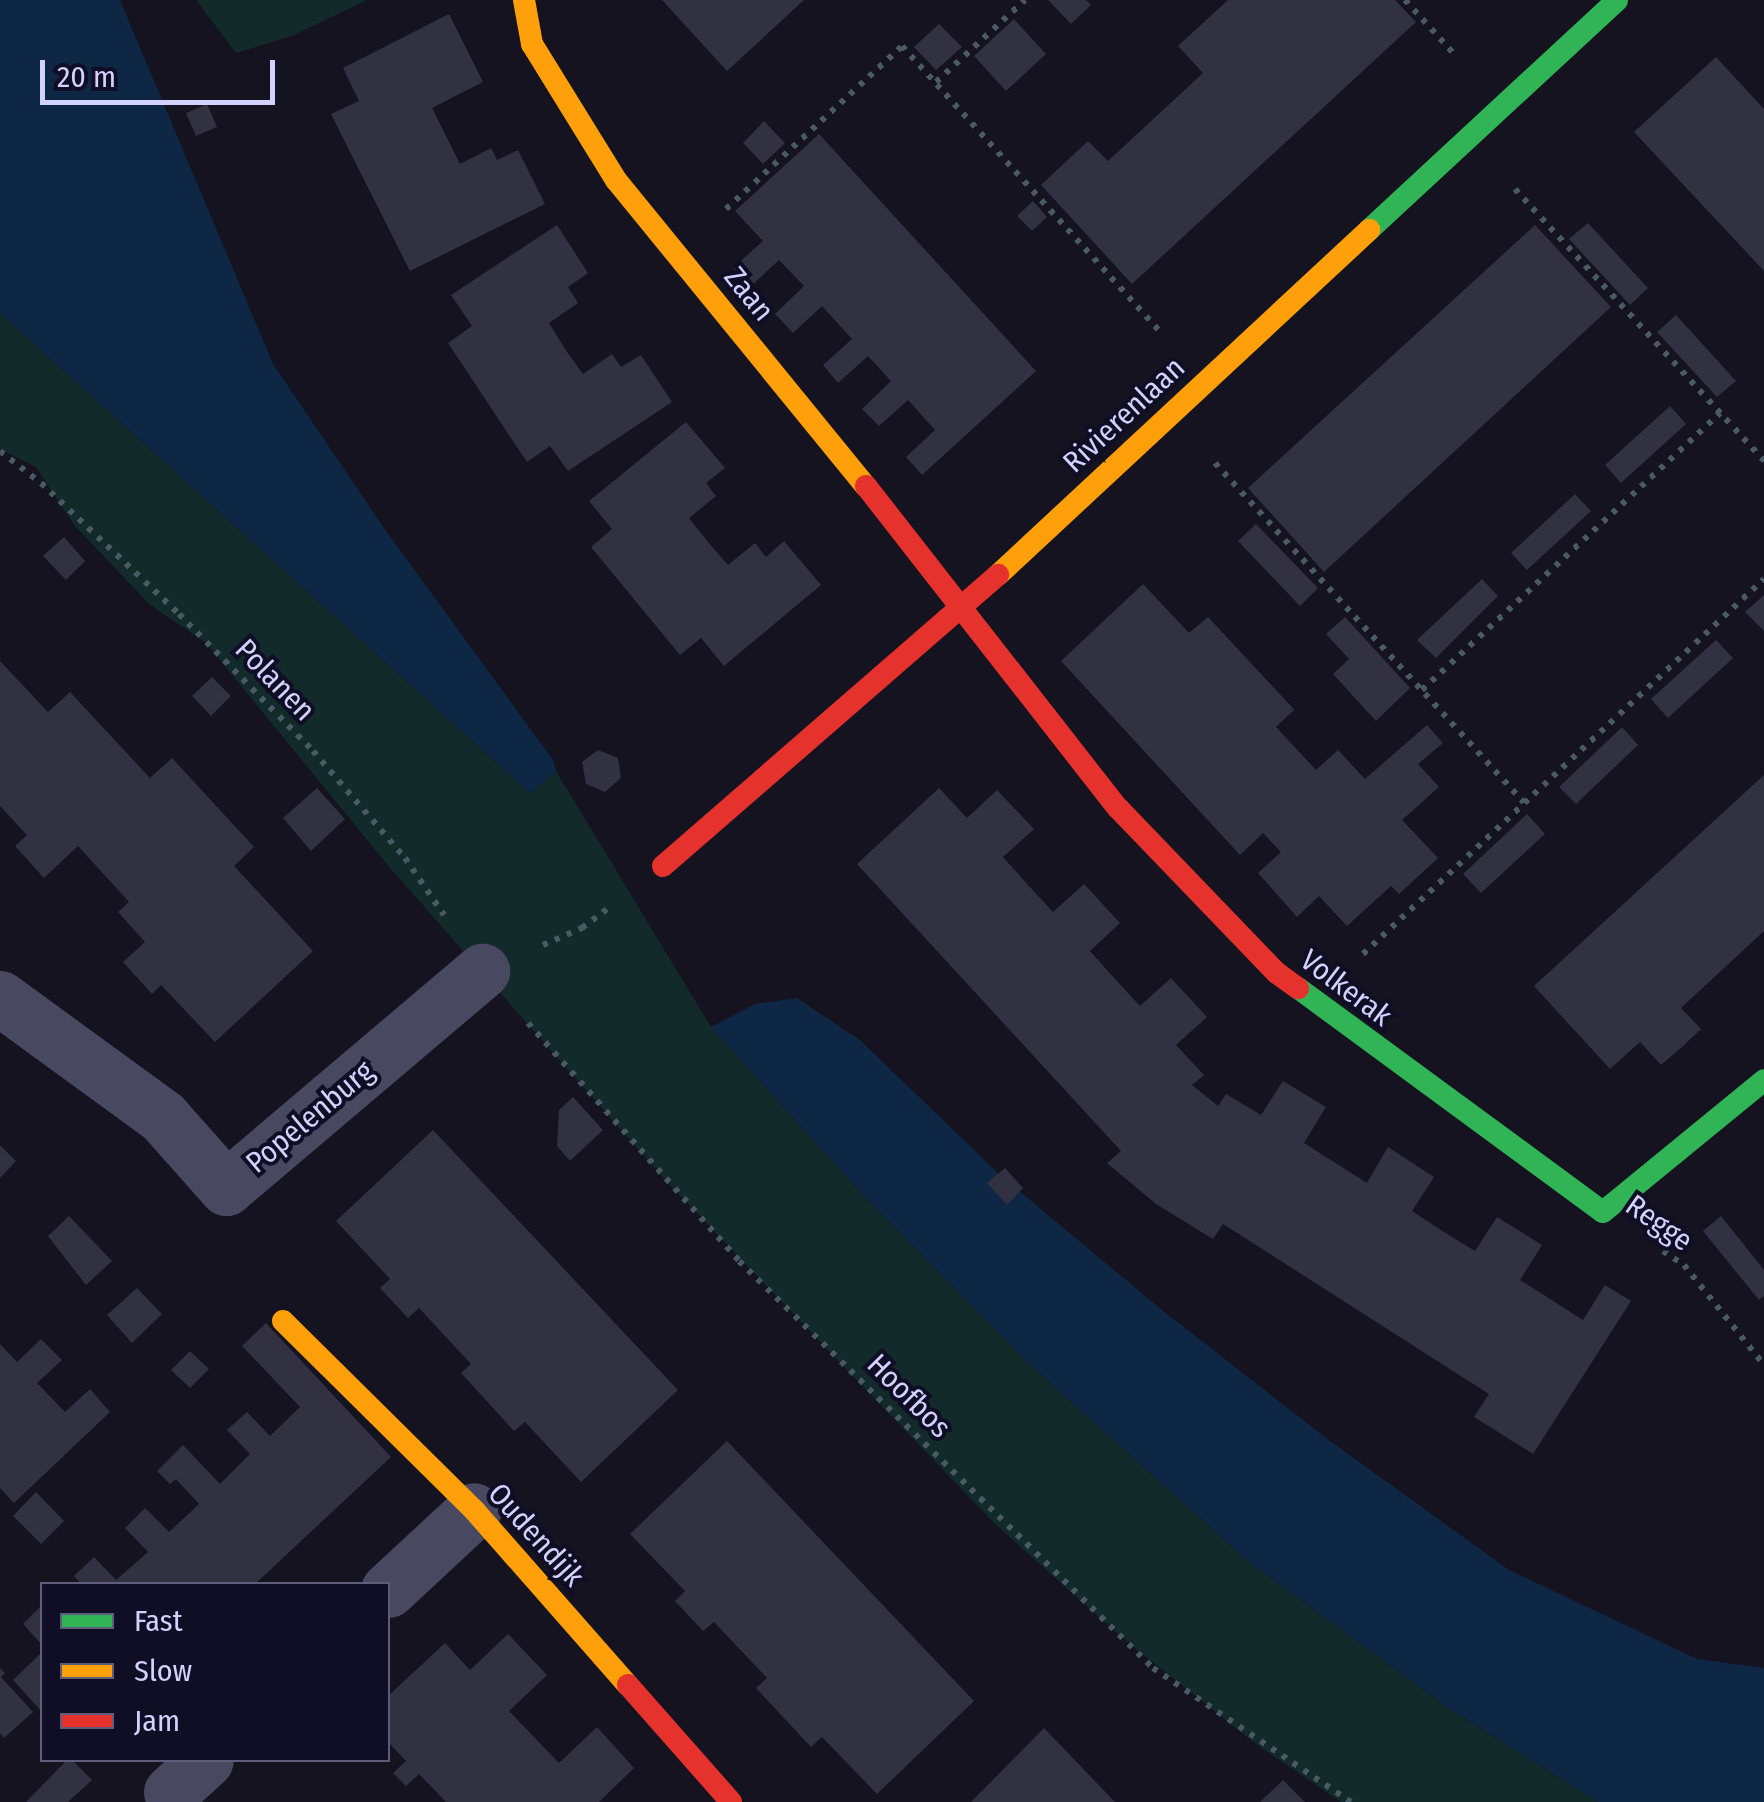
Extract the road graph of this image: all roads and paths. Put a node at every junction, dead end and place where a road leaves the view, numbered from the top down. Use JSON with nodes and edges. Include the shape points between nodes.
{"nodes":[{"id":1,"x":524,"y":0,"type":"edge"},
{"id":2,"x":1025,"y":0,"type":"edge"},
{"id":3,"x":1616,"y":0,"type":"edge"},
{"id":4,"x":936,"y":82,"type":"junction"},
{"id":5,"x":1468,"y":137,"type":"junction"},
{"id":6,"x":678,"y":254,"type":"junction"},
{"id":7,"x":1204,"y":381,"type":"junction"},
{"id":8,"x":1170,"y":413,"type":"junction"},
{"id":9,"x":1720,"y":413,"type":"junction"},
{"id":10,"x":0,"y":451,"type":"edge"},
{"id":11,"x":1764,"y":461,"type":"edge"},
{"id":12,"x":1764,"y":579,"type":"edge"},
{"id":13,"x":964,"y":606,"type":"junction"},
{"id":14,"x":1422,"y":690,"type":"junction"},
{"id":15,"x":1524,"y":802,"type":"junction"},
{"id":16,"x":663,"y":866,"type":"joint"},
{"id":17,"x":482,"y":971,"type":"junction"},
{"id":18,"x":0,"y":998,"type":"edge"},
{"id":19,"x":1312,"y":1002,"type":"junction"},
{"id":20,"x":1764,"y":1080,"type":"edge"},
{"id":21,"x":1603,"y":1212,"type":"junction"},
{"id":22,"x":283,"y":1321,"type":"dead end"},
{"id":23,"x":1764,"y":1365,"type":"edge"},
{"id":24,"x":474,"y":1510,"type":"junction"},
{"id":25,"x":390,"y":1588,"type":"edge"},
{"id":26,"x":731,"y":1802,"type":"edge"},
{"id":27,"x":1351,"y":1802,"type":"edge"}],
"edges":[{"from":1,"to":6,"type":"street","name":"Zaan","via":[[532,44],[616,180]]},
{"from":2,"to":4,"type":"path"},
{"from":3,"to":5,"type":"street","name":"Rivierenlaan"},
{"from":4,"to":6,"type":"path","via":[[902,46]]},
{"from":4,"to":7,"type":"path"},
{"from":5,"to":7,"type":"street","name":"Rivierenlaan"},
{"from":5,"to":9,"type":"path"},
{"from":6,"to":13,"type":"street","name":"Zaan"},
{"from":7,"to":8,"type":"street","name":"Rivierenlaan"},
{"from":8,"to":13,"type":"street","name":"Rivierenlaan"},
{"from":8,"to":14,"type":"path"},
{"from":9,"to":11,"type":"path"},
{"from":9,"to":14,"type":"path"},
{"from":10,"to":17,"type":"path","name":"Polanen","via":[[42,483],[313,751],[405,858]]},
{"from":12,"to":15,"type":"path"},
{"from":13,"to":16,"type":"street","name":"Rivierenlaan"},
{"from":13,"to":19,"type":"street","name":"Volkerak","via":[[1118,808],[1246,944]]},
{"from":14,"to":15,"type":"path"},
{"from":15,"to":19,"type":"path"},
{"from":16,"to":17,"type":"path","via":[[582,928]]},
{"from":17,"to":18,"type":"street","name":"Popelenburg","via":[[226,1188],[163,1117]]},
{"from":17,"to":27,"type":"path","name":"Hoofbos","via":[[739,1261],[1154,1668]]},
{"from":19,"to":21,"type":"street","name":"Volkerak"},
{"from":20,"to":21,"type":"street"},
{"from":21,"to":23,"type":"path","name":"Regge","via":[[1684,1266]]},
{"from":22,"to":24,"type":"street","name":"Oudendijk"},
{"from":24,"to":25,"type":"street"},
{"from":24,"to":26,"type":"street","name":"Oudendijk"}]}
